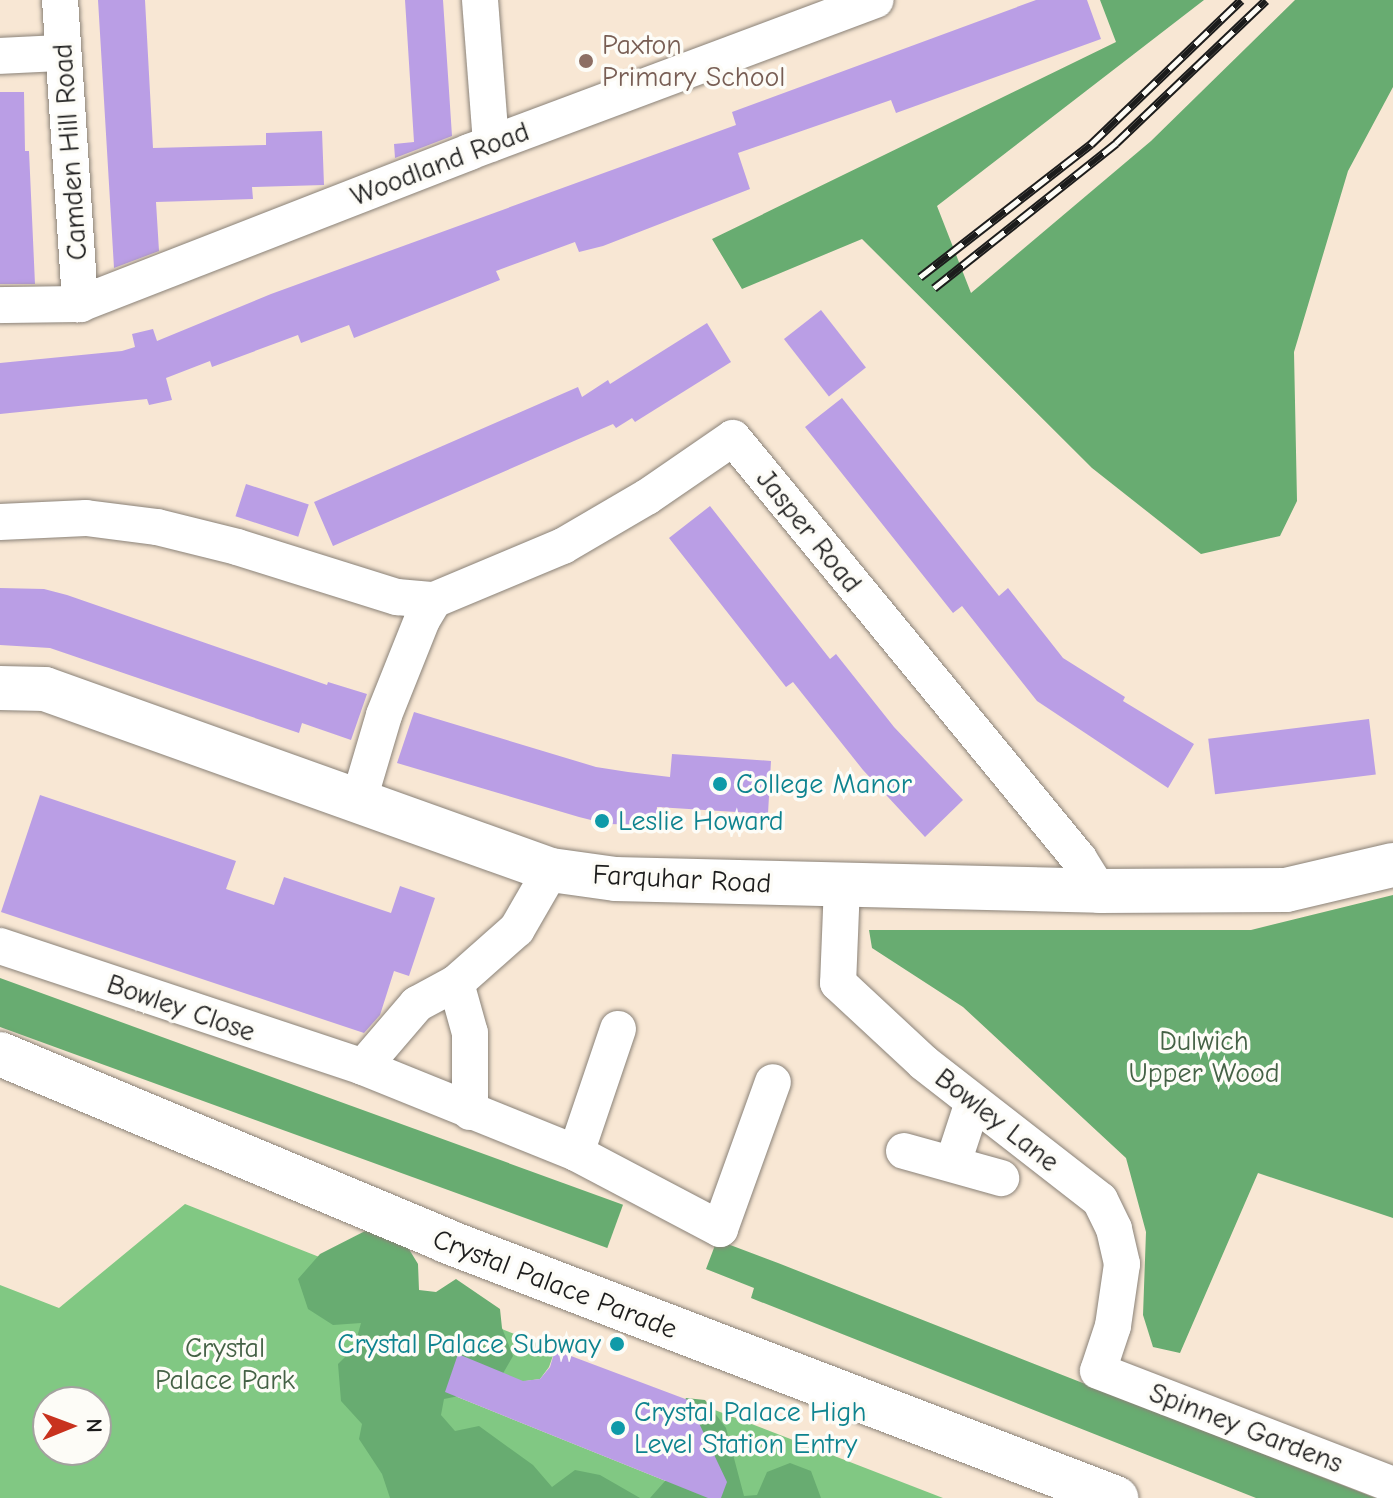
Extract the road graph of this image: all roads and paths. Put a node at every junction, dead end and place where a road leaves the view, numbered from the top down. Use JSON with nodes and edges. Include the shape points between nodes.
{"nodes":[{"id":1,"x":60,"y":0,"type":"edge"},
{"id":2,"x":480,"y":0,"type":"edge"},
{"id":3,"x":865,"y":2,"type":"edge"},
{"id":4,"x":62,"y":53,"type":"junction"},
{"id":5,"x":0,"y":56,"type":"edge"},
{"id":6,"x":491,"y":144,"type":"junction"},
{"id":7,"x":80,"y":304,"type":"junction"},
{"id":8,"x":0,"y":305,"type":"edge"},
{"id":9,"x":0,"y":522,"type":"edge"},
{"id":10,"x":434,"y":600,"type":"junction"},
{"id":11,"x":0,"y":688,"type":"edge"},
{"id":12,"x":358,"y":803,"type":"junction"},
{"id":13,"x":1393,"y":865,"type":"edge"},
{"id":14,"x":551,"y":870,"type":"junction"},
{"id":15,"x":842,"y":885,"type":"junction"},
{"id":16,"x":1099,"y":891,"type":"junction"},
{"id":17,"x":0,"y":946,"type":"edge"},
{"id":18,"x":456,"y":983,"type":"junction"},
{"id":19,"x":618,"y":1029,"type":"dead end"},
{"id":20,"x":0,"y":1054,"type":"edge"},
{"id":21,"x":363,"y":1067,"type":"junction"},
{"id":22,"x":773,"y":1082,"type":"dead end"},
{"id":23,"x":973,"y":1102,"type":"junction"},
{"id":24,"x":470,"y":1112,"type":"junction"},
{"id":25,"x":904,"y":1151,"type":"dead end"},
{"id":26,"x":576,"y":1153,"type":"junction"},
{"id":27,"x":953,"y":1163,"type":"junction"},
{"id":28,"x":1001,"y":1178,"type":"dead end"},
{"id":29,"x":1098,"y":1371,"type":"joint"},
{"id":30,"x":1393,"y":1485,"type":"edge"},
{"id":31,"x":1116,"y":1498,"type":"edge"}],
"edges":[{"from":1,"to":4,"type":"street","name":"Camden Hill Road"},
{"from":2,"to":6,"type":"street"},
{"from":3,"to":6,"type":"street","name":"Woodland Road"},
{"from":4,"to":5,"type":"street"},
{"from":4,"to":7,"type":"street","name":"Camden Hill Road"},
{"from":6,"to":7,"type":"street","name":"Woodland Road"},
{"from":7,"to":8,"type":"street","name":"Woodland Road"},
{"from":9,"to":10,"type":"street","name":"Jasper Road","via":[[86,518],[157,527],[397,597]]},
{"from":10,"to":12,"type":"street","via":[[384,715]]},
{"from":10,"to":16,"type":"street","name":"Jasper Road","via":[[586,534],[733,438],[1079,859]]},
{"from":11,"to":12,"type":"street","name":"Farquhar Road","via":[[45,689]]},
{"from":12,"to":14,"type":"street","name":"Farquhar Road"},
{"from":13,"to":16,"type":"street","name":"Farquhar Road","via":[[1286,890]]},
{"from":14,"to":15,"type":"street","name":"Farquhar Road","via":[[615,879]]},
{"from":14,"to":18,"type":"street","via":[[517,929]]},
{"from":15,"to":16,"type":"street","name":"Farquhar Road"},
{"from":15,"to":23,"type":"street","name":"Bowley Lane","via":[[838,983]]},
{"from":17,"to":21,"type":"street","name":"Bowley Close"},
{"from":18,"to":21,"type":"street","via":[[417,1004]]},
{"from":18,"to":24,"type":"street","via":[[470,1033]]},
{"from":19,"to":26,"type":"street"},
{"from":20,"to":31,"type":"street","name":"Crystal Palace Parade","via":[[446,1241]]},
{"from":21,"to":24,"type":"street","name":"Bowley Close"},
{"from":22,"to":26,"type":"street","name":"Bowley Close","via":[[720,1229]]},
{"from":23,"to":27,"type":"street"},
{"from":23,"to":29,"type":"street","name":"Bowley Lane","via":[[1100,1200],[1105,1210],[1122,1264],[1113,1326]]},
{"from":24,"to":26,"type":"street","name":"Bowley Close"},
{"from":25,"to":27,"type":"street"},
{"from":27,"to":28,"type":"street"},
{"from":29,"to":30,"type":"street","name":"Spinney Gardens"}]}
